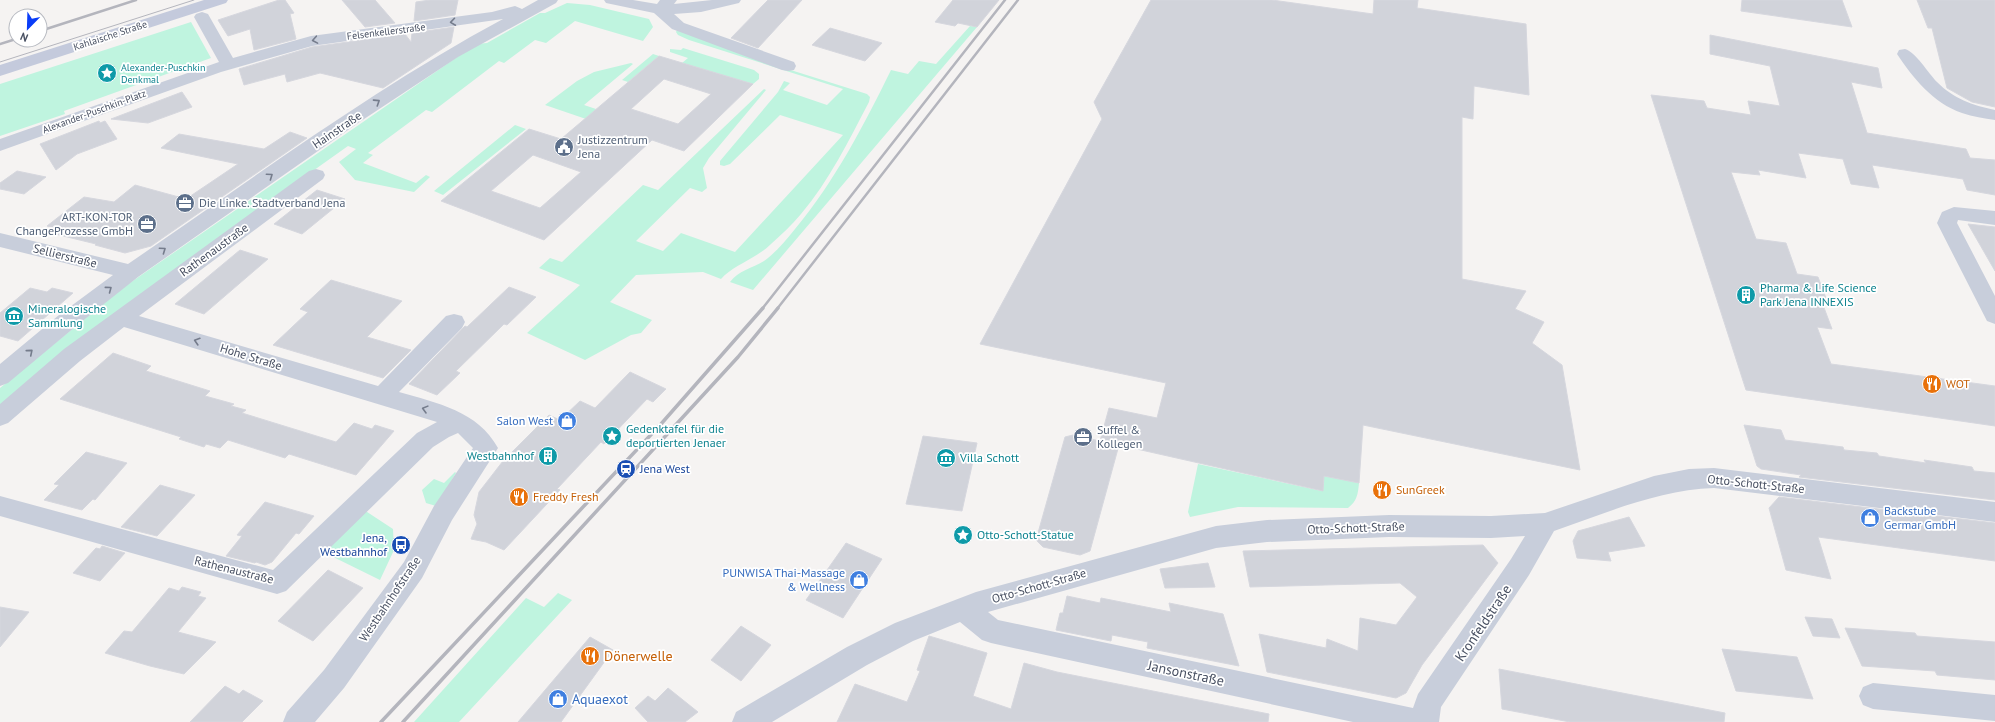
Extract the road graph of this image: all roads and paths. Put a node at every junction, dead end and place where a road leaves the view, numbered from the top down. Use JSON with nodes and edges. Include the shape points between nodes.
{"nodes":[{"id":1,"x":220,"y":0,"type":"edge"},
{"id":2,"x":544,"y":0,"type":"edge"},
{"id":3,"x":550,"y":0,"type":"edge"},
{"id":4,"x":612,"y":0,"type":"edge"},
{"id":5,"x":733,"y":0,"type":"edge"},
{"id":6,"x":664,"y":5,"type":"edge"},
{"id":7,"x":202,"y":17,"type":"dead end"},
{"id":8,"x":1905,"y":54,"type":"dead end"},
{"id":9,"x":228,"y":63,"type":"junction"},
{"id":10,"x":788,"y":66,"type":"dead end"},
{"id":11,"x":0,"y":71,"type":"edge"},
{"id":12,"x":1995,"y":115,"type":"edge"},
{"id":13,"x":0,"y":145,"type":"edge"},
{"id":14,"x":316,"y":175,"type":"dead end"},
{"id":15,"x":1995,"y":218,"type":"edge"},
{"id":16,"x":0,"y":240,"type":"edge"},
{"id":17,"x":131,"y":272,"type":"junction"},
{"id":18,"x":1995,"y":316,"type":"edge"},
{"id":19,"x":122,"y":319,"type":"junction"},
{"id":20,"x":454,"y":322,"type":"dead end"},
{"id":21,"x":0,"y":376,"type":"edge"},
{"id":22,"x":381,"y":397,"type":"junction"},
{"id":23,"x":0,"y":417,"type":"edge"},
{"id":24,"x":461,"y":423,"type":"junction"},
{"id":25,"x":486,"y":448,"type":"joint"},
{"id":26,"x":0,"y":506,"type":"edge"},
{"id":27,"x":1995,"y":512,"type":"edge"},
{"id":28,"x":1545,"y":524,"type":"junction"},
{"id":29,"x":963,"y":609,"type":"junction"},
{"id":30,"x":1873,"y":696,"type":"dead end"},
{"id":31,"x":1995,"y":708,"type":"edge"},
{"id":32,"x":296,"y":722,"type":"edge"},
{"id":33,"x":746,"y":722,"type":"edge"},
{"id":34,"x":1416,"y":722,"type":"edge"},
{"id":35,"x":1425,"y":722,"type":"edge"}],
"edges":[{"from":1,"to":11,"type":"main road","name":"Kahlaische Straße"},
{"from":2,"to":9,"type":"street","name":"Felsenkellerstraße","one_way":true,"via":[[523,9],[492,17],[311,41]]},
{"from":17,"to":3,"type":"street","name":"Hainstraße","one_way":true,"via":[[452,53]]},
{"from":4,"to":6,"type":"street"},
{"from":5,"to":6,"type":"street","via":[[703,8]]},
{"from":6,"to":10,"type":"street","via":[[678,26]]},
{"from":7,"to":9,"type":"street"},
{"from":8,"to":12,"type":"street","via":[[1936,92],[1967,109]]},
{"from":9,"to":13,"type":"street","name":"Alexander-Puschkin-Platz"},
{"from":14,"to":19,"type":"street","name":"Rathenaustraße"},
{"from":15,"to":18,"type":"street","via":[[1954,213],[1949,216],[1947,223]]},
{"from":16,"to":17,"type":"street","name":"Sellierstraße"},
{"from":21,"to":17,"type":"street","name":"Hainstraße","one_way":true},
{"from":22,"to":19,"type":"street","name":"Hohe Straße","one_way":true},
{"from":19,"to":23,"type":"street","name":"Rathenaustraße","via":[[72,355]]},
{"from":20,"to":22,"type":"street"},
{"from":24,"to":22,"type":"street","name":"Hohe Straße","one_way":true,"via":[[442,414]]},
{"from":24,"to":25,"type":"street","name":"Hohe Straße","via":[[480,437]]},
{"from":24,"to":26,"type":"street","name":"Rathenaustraße","via":[[441,430],[425,440],[277,583]]},
{"from":25,"to":32,"type":"street","name":"Westbahnhofstraße","via":[[443,513],[412,570],[378,622],[334,679]]},
{"from":27,"to":28,"type":"street","name":"Otto-Schott-Straße","via":[[1714,478],[1689,479],[1654,486]]},
{"from":28,"to":29,"type":"street","name":"Otto-Schott-Straße","via":[[1282,530],[1216,537]]},
{"from":28,"to":35,"type":"street","name":"Kronfeldstraße","via":[[1520,567],[1428,703]]},
{"from":29,"to":33,"type":"street","name":"Otto-Schott-Straße","via":[[904,632],[856,656]]},
{"from":29,"to":34,"type":"street","name":"Jansonstraße","via":[[991,631]]},
{"from":30,"to":31,"type":"street"}]}
